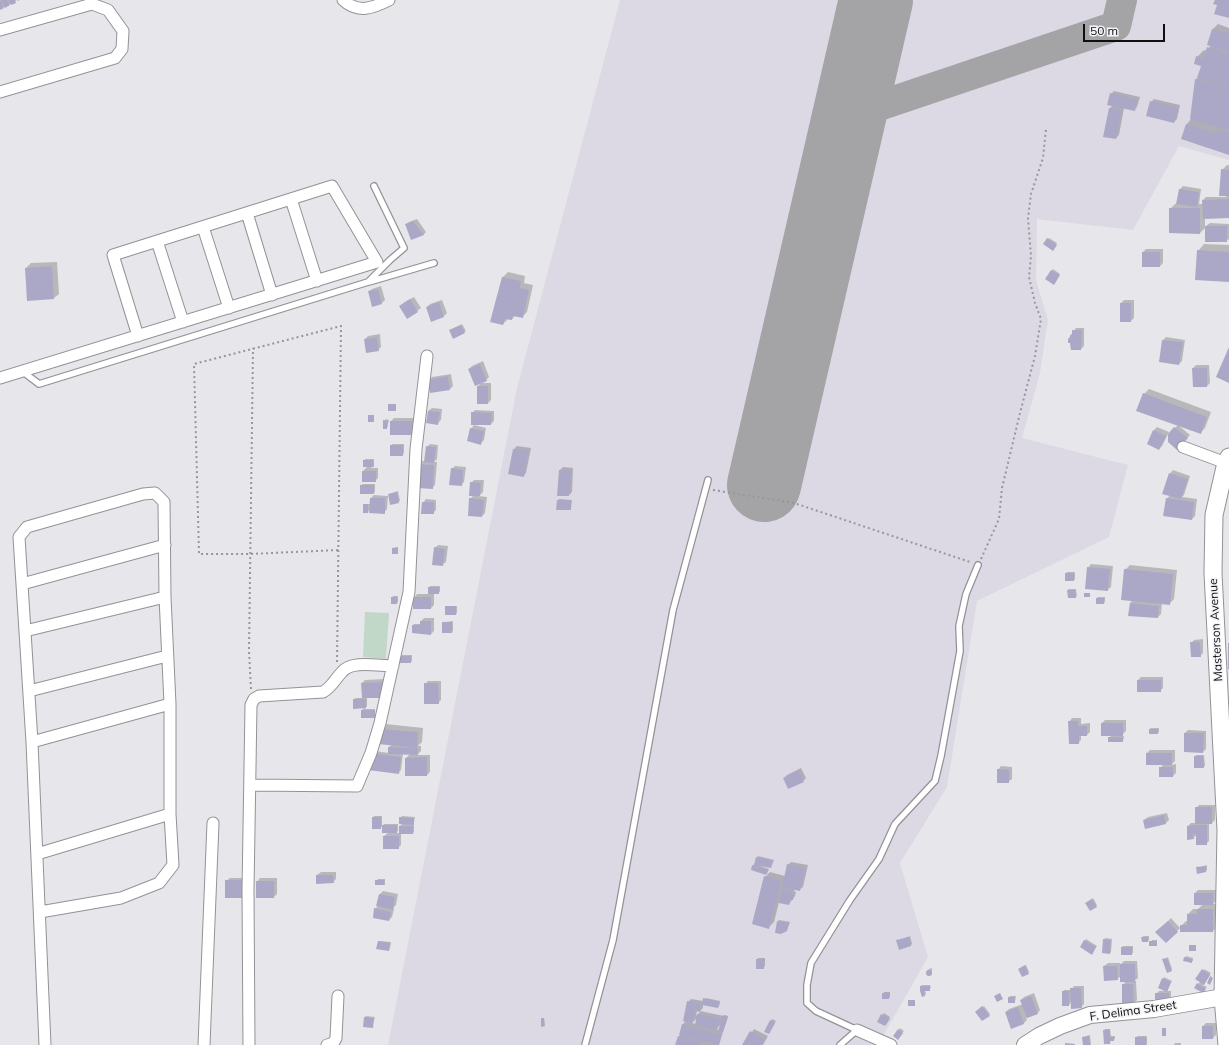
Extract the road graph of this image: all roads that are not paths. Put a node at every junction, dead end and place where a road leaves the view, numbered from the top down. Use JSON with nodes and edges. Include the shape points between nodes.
{"nodes":[{"id":1,"x":344,"y":0,"type":"edge"},
{"id":2,"x":389,"y":0,"type":"edge"},
{"id":3,"x":0,"y":30,"type":"edge"},
{"id":4,"x":0,"y":92,"type":"edge"},
{"id":5,"x":374,"y":186,"type":"dead end"},
{"id":6,"x":291,"y":199,"type":"junction"},
{"id":7,"x":247,"y":213,"type":"junction"},
{"id":8,"x":203,"y":227,"type":"junction"},
{"id":9,"x":157,"y":241,"type":"junction"},
{"id":10,"x":434,"y":262,"type":"dead end"},
{"id":11,"x":317,"y":281,"type":"junction"},
{"id":12,"x":368,"y":282,"type":"junction"},
{"id":13,"x":272,"y":295,"type":"junction"},
{"id":14,"x":229,"y":308,"type":"junction"},
{"id":15,"x":183,"y":322,"type":"junction"},
{"id":16,"x":138,"y":336,"type":"junction"},
{"id":17,"x":427,"y":356,"type":"dead end"},
{"id":18,"x":22,"y":371,"type":"junction"},
{"id":19,"x":0,"y":378,"type":"edge"},
{"id":20,"x":1183,"y":447,"type":"dead end"},
{"id":21,"x":1228,"y":460,"type":"edge"},
{"id":22,"x":708,"y":480,"type":"dead end"},
{"id":23,"x":165,"y":545,"type":"junction"},
{"id":24,"x":978,"y":565,"type":"road end"},
{"id":25,"x":22,"y":584,"type":"junction"},
{"id":26,"x":165,"y":597,"type":"junction"},
{"id":27,"x":24,"y":631,"type":"junction"},
{"id":28,"x":167,"y":656,"type":"junction"},
{"id":29,"x":393,"y":666,"type":"junction"},
{"id":30,"x":29,"y":691,"type":"junction"},
{"id":31,"x":170,"y":704,"type":"junction"},
{"id":32,"x":32,"y":742,"type":"junction"},
{"id":33,"x":250,"y":785,"type":"junction"},
{"id":34,"x":170,"y":814,"type":"junction"},
{"id":35,"x":213,"y":823,"type":"dead end"},
{"id":36,"x":37,"y":854,"type":"junction"},
{"id":37,"x":40,"y":912,"type":"junction"},
{"id":38,"x":338,"y":996,"type":"dead end"},
{"id":39,"x":1223,"y":997,"type":"junction"},
{"id":40,"x":857,"y":1030,"type":"junction"},
{"id":41,"x":45,"y":1045,"type":"edge"},
{"id":42,"x":204,"y":1045,"type":"edge"},
{"id":43,"x":249,"y":1045,"type":"edge"},
{"id":44,"x":327,"y":1045,"type":"edge"},
{"id":45,"x":585,"y":1045,"type":"edge"},
{"id":46,"x":840,"y":1045,"type":"edge"},
{"id":47,"x":892,"y":1045,"type":"edge"},
{"id":48,"x":1025,"y":1045,"type":"edge"},
{"id":49,"x":1227,"y":1045,"type":"edge"}],
"edges":[{"from":1,"to":2,"type":"street","via":[[349,6],[361,9],[375,7]]},
{"from":3,"to":4,"type":"street","via":[[92,4],[108,10],[123,31],[122,49],[115,58]]},
{"from":5,"to":12,"type":"lane","via":[[404,248]]},
{"from":6,"to":7,"type":"street"},
{"from":6,"to":11,"type":"street"},
{"from":6,"to":11,"type":"street","via":[[332,186],[377,262]]},
{"from":7,"to":8,"type":"street"},
{"from":7,"to":13,"type":"street"},
{"from":8,"to":9,"type":"street"},
{"from":8,"to":14,"type":"street"},
{"from":9,"to":15,"type":"street"},
{"from":9,"to":16,"type":"street","via":[[113,255]]},
{"from":10,"to":12,"type":"lane"},
{"from":11,"to":13,"type":"street"},
{"from":12,"to":18,"type":"lane","via":[[39,384]]},
{"from":13,"to":14,"type":"street"},
{"from":14,"to":15,"type":"street"},
{"from":15,"to":16,"type":"street"},
{"from":16,"to":18,"type":"street"},
{"from":17,"to":29,"type":"street","via":[[416,449],[409,592]]},
{"from":18,"to":19,"type":"street"},
{"from":20,"to":21,"type":"street"},
{"from":21,"to":39,"type":"main road","name":"Masterson Avenue","via":[[1214,515],[1213,573],[1226,830]]},
{"from":22,"to":45,"type":"lane","via":[[673,610],[613,940]]},
{"from":23,"to":25,"type":"street"},
{"from":23,"to":25,"type":"street","via":[[164,502],[155,493],[143,494],[27,526],[19,537]]},
{"from":23,"to":26,"type":"street"},
{"from":24,"to":40,"type":"lane","via":[[966,594],[960,626],[960,651],[935,781],[895,824],[879,859],[811,962],[807,1003],[816,1011]]},
{"from":25,"to":27,"type":"street"},
{"from":26,"to":27,"type":"street"},
{"from":26,"to":28,"type":"street"},
{"from":27,"to":30,"type":"street"},
{"from":28,"to":30,"type":"street"},
{"from":28,"to":31,"type":"street"},
{"from":29,"to":33,"type":"street","via":[[371,753],[357,786]]},
{"from":29,"to":33,"type":"street","via":[[350,665],[329,689],[323,692],[267,695],[254,699],[250,713]]},
{"from":30,"to":32,"type":"street"},
{"from":31,"to":32,"type":"street"},
{"from":31,"to":34,"type":"street"},
{"from":32,"to":36,"type":"street"},
{"from":33,"to":43,"type":"street"},
{"from":34,"to":36,"type":"street"},
{"from":34,"to":37,"type":"street","via":[[173,865],[159,883],[121,898]]},
{"from":35,"to":42,"type":"street"},
{"from":36,"to":37,"type":"street"},
{"from":37,"to":41,"type":"street"},
{"from":38,"to":44,"type":"street","via":[[336,1038],[335,1042]]},
{"from":39,"to":48,"type":"street","name":"F. Delima Street","via":[[1154,1009],[1090,1015],[1046,1033]]},
{"from":39,"to":49,"type":"main road","name":"Masterson Avenue"},
{"from":40,"to":46,"type":"lane"},
{"from":40,"to":47,"type":"street"}]}
